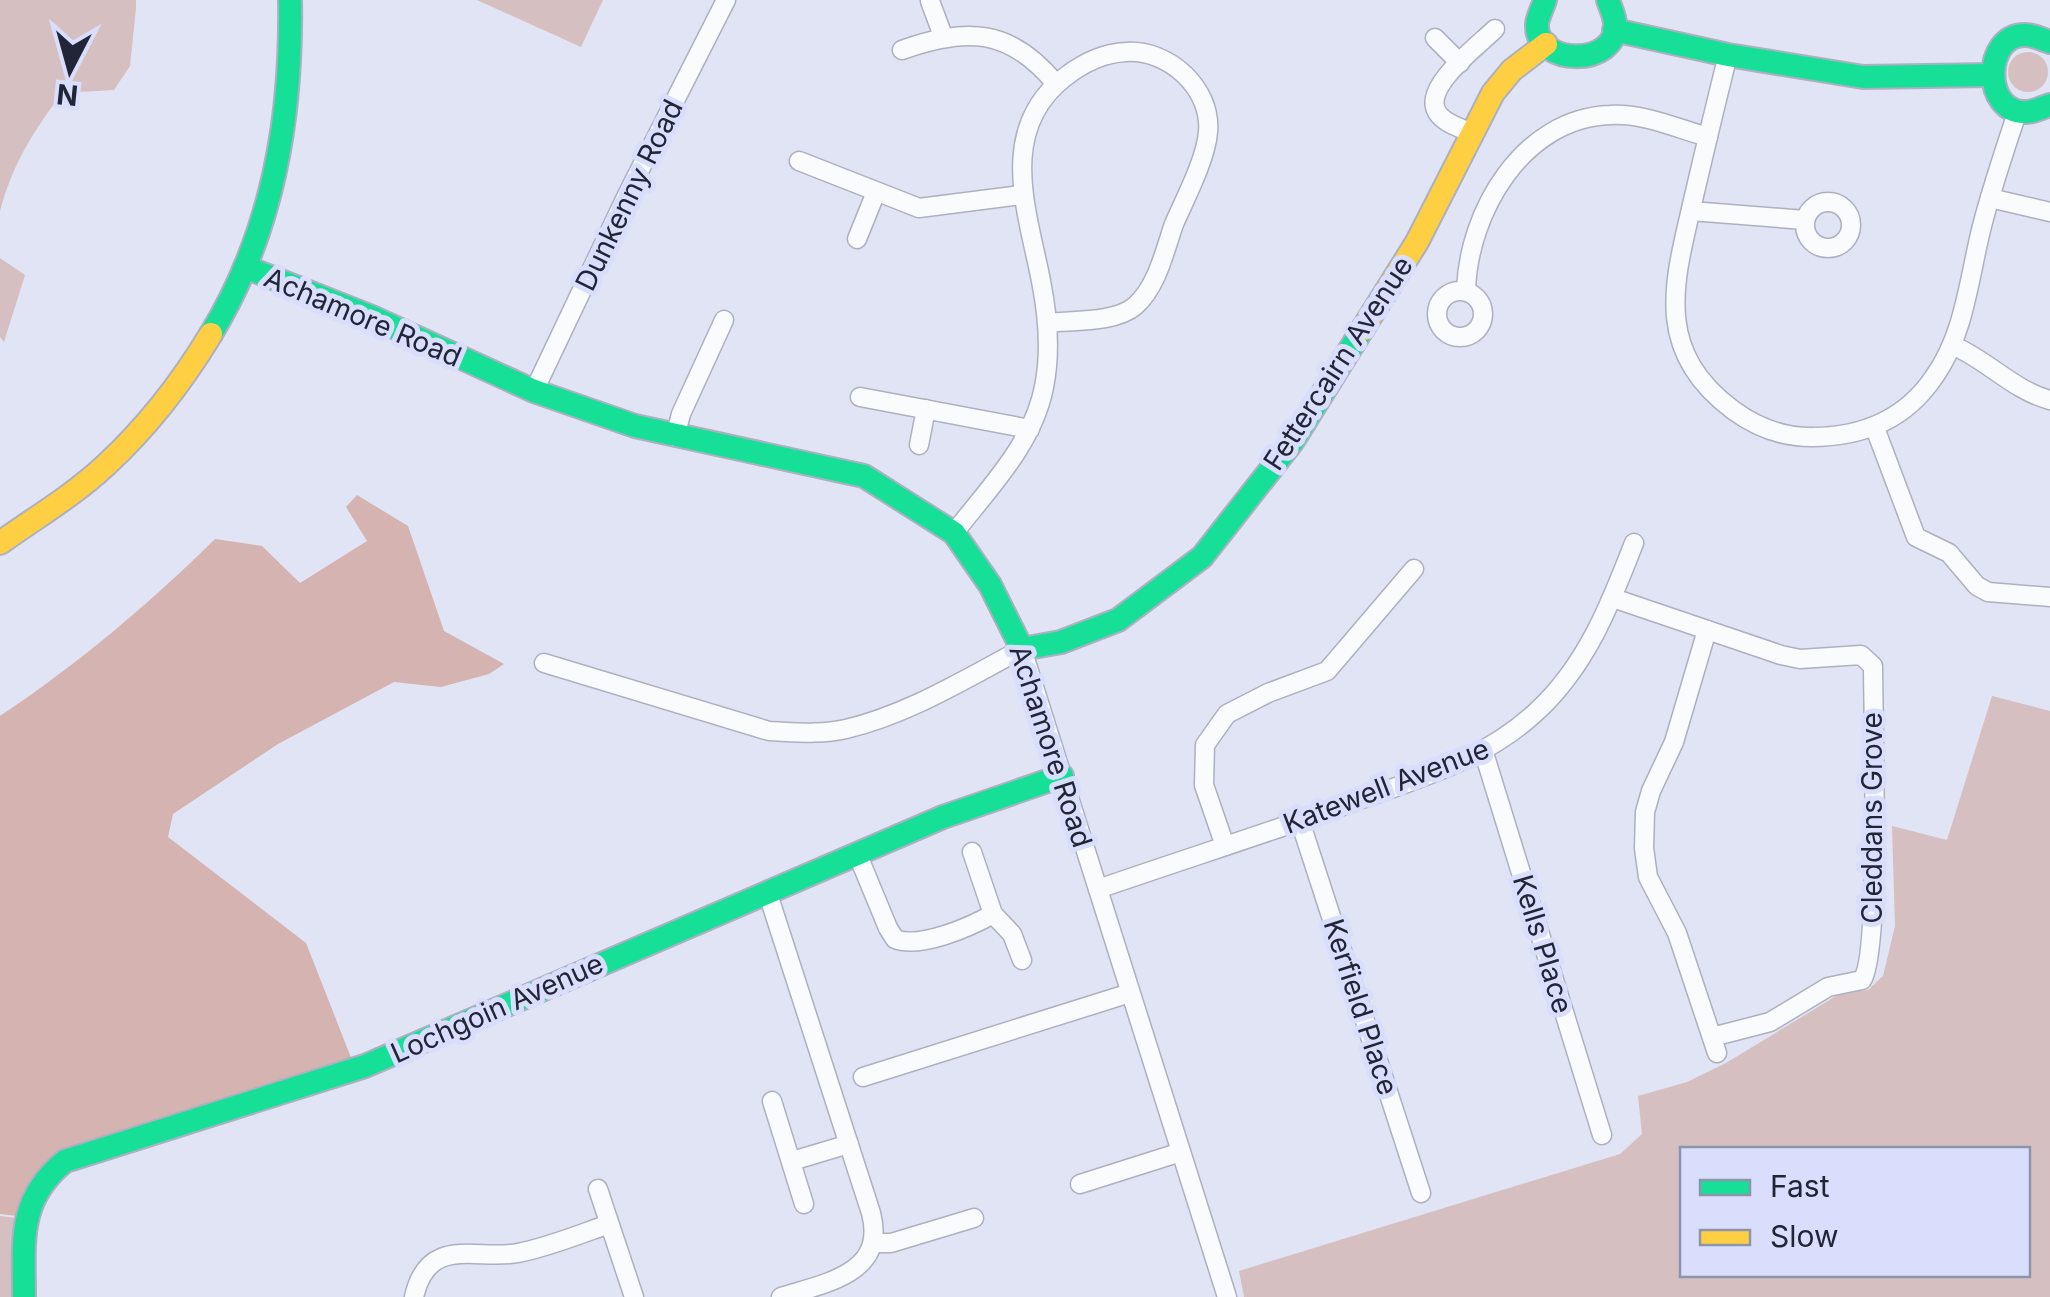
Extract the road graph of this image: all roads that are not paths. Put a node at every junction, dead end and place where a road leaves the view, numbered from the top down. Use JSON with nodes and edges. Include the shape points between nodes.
{"nodes":[{"id":1,"x":290,"y":0,"type":"edge"},
{"id":2,"x":726,"y":0,"type":"edge"},
{"id":3,"x":930,"y":0,"type":"edge"},
{"id":4,"x":1545,"y":0,"type":"edge"},
{"id":5,"x":1608,"y":0,"type":"edge"},
{"id":6,"x":1495,"y":29,"type":"dead end"},
{"id":7,"x":1614,"y":30,"type":"junction"},
{"id":8,"x":944,"y":36,"type":"junction"},
{"id":9,"x":1435,"y":38,"type":"dead end"},
{"id":10,"x":2050,"y":42,"type":"edge"},
{"id":11,"x":1546,"y":44,"type":"junction"},
{"id":12,"x":902,"y":50,"type":"dead end"},
{"id":13,"x":1728,"y":56,"type":"junction"},
{"id":14,"x":1460,"y":63,"type":"junction"},
{"id":15,"x":1990,"y":76,"type":"junction"},
{"id":16,"x":1056,"y":84,"type":"junction"},
{"id":17,"x":2050,"y":105,"type":"edge"},
{"id":18,"x":2018,"y":110,"type":"junction"},
{"id":19,"x":1472,"y":134,"type":"junction"},
{"id":20,"x":1708,"y":137,"type":"junction"},
{"id":21,"x":799,"y":161,"type":"dead end"},
{"id":22,"x":876,"y":192,"type":"junction"},
{"id":23,"x":1021,"y":195,"type":"junction"},
{"id":24,"x":1990,"y":198,"type":"junction"},
{"id":25,"x":1691,"y":211,"type":"junction"},
{"id":26,"x":2050,"y":212,"type":"edge"},
{"id":27,"x":1806,"y":220,"type":"dead end"},
{"id":28,"x":857,"y":239,"type":"dead end"},
{"id":29,"x":246,"y":267,"type":"junction"},
{"id":30,"x":1466,"y":291,"type":"dead end"},
{"id":31,"x":724,"y":320,"type":"dead end"},
{"id":32,"x":1047,"y":323,"type":"junction"},
{"id":33,"x":1954,"y":346,"type":"junction"},
{"id":34,"x":534,"y":391,"type":"junction"},
{"id":35,"x":860,"y":397,"type":"dead end"},
{"id":36,"x":2050,"y":400,"type":"edge"},
{"id":37,"x":926,"y":409,"type":"junction"},
{"id":38,"x":1876,"y":428,"type":"junction"},
{"id":39,"x":1030,"y":429,"type":"junction"},
{"id":40,"x":675,"y":436,"type":"junction"},
{"id":41,"x":919,"y":445,"type":"dead end"},
{"id":42,"x":954,"y":534,"type":"junction"},
{"id":43,"x":0,"y":542,"type":"edge"},
{"id":44,"x":1634,"y":543,"type":"dead end"},
{"id":45,"x":1414,"y":569,"type":"dead end"},
{"id":46,"x":2050,"y":596,"type":"edge"},
{"id":47,"x":1613,"y":598,"type":"junction"},
{"id":48,"x":1707,"y":630,"type":"junction"},
{"id":49,"x":1022,"y":650,"type":"junction"},
{"id":50,"x":544,"y":663,"type":"dead end"},
{"id":51,"x":1484,"y":753,"type":"junction"},
{"id":52,"x":1062,"y":776,"type":"junction"},
{"id":53,"x":1300,"y":822,"type":"junction"},
{"id":54,"x":1225,"y":846,"type":"junction"},
{"id":55,"x":972,"y":852,"type":"dead end"},
{"id":56,"x":857,"y":853,"type":"junction"},
{"id":57,"x":767,"y":890,"type":"junction"},
{"id":58,"x":1098,"y":890,"type":"junction"},
{"id":59,"x":994,"y":914,"type":"junction"},
{"id":60,"x":1022,"y":960,"type":"dead end"},
{"id":61,"x":1130,"y":993,"type":"junction"},
{"id":62,"x":863,"y":1077,"type":"dead end"},
{"id":63,"x":772,"y":1101,"type":"dead end"},
{"id":64,"x":1602,"y":1135,"type":"dead end"},
{"id":65,"x":849,"y":1144,"type":"junction"},
{"id":66,"x":1181,"y":1152,"type":"junction"},
{"id":67,"x":792,"y":1162,"type":"junction"},
{"id":68,"x":1080,"y":1184,"type":"dead end"},
{"id":69,"x":598,"y":1190,"type":"dead end"},
{"id":70,"x":1421,"y":1193,"type":"dead end"},
{"id":71,"x":804,"y":1204,"type":"dead end"},
{"id":72,"x":974,"y":1218,"type":"dead end"},
{"id":73,"x":609,"y":1224,"type":"junction"},
{"id":74,"x":873,"y":1246,"type":"junction"},
{"id":75,"x":24,"y":1297,"type":"edge"},
{"id":76,"x":414,"y":1297,"type":"edge"},
{"id":77,"x":634,"y":1297,"type":"edge"},
{"id":78,"x":781,"y":1297,"type":"edge"},
{"id":79,"x":1226,"y":1297,"type":"edge"}],
"edges":[{"from":1,"to":29,"type":"street","via":[[290,103],[273,192]]},
{"from":2,"to":34,"type":"street","name":"Dunkenny Road"},
{"from":3,"to":8,"type":"street"},
{"from":4,"to":11,"type":"street","via":[[1538,20]]},
{"from":5,"to":7,"type":"street"},
{"from":6,"to":14,"type":"street"},
{"from":7,"to":11,"type":"street","via":[[1601,50],[1578,60]]},
{"from":7,"to":13,"type":"street"},
{"from":8,"to":12,"type":"street"},
{"from":8,"to":16,"type":"street","via":[[1004,43],[1038,62]]},
{"from":9,"to":14,"type":"street"},
{"from":10,"to":15,"type":"street","via":[[2034,36],[2008,41]]},
{"from":11,"to":19,"type":"street","name":"Fettercairn Avenue","via":[[1492,93]]},
{"from":13,"to":15,"type":"street","via":[[1864,78]]},
{"from":13,"to":20,"type":"street"},
{"from":14,"to":19,"type":"street","via":[[1440,83],[1434,106],[1443,119]]},
{"from":15,"to":18,"type":"street","via":[[1996,93]]},
{"from":16,"to":23,"type":"street","via":[[1029,128]]},
{"from":16,"to":32,"type":"street","via":[[1096,58],[1128,52],[1157,57],[1198,91],[1209,130],[1155,276],[1138,304],[1114,316]]},
{"from":17,"to":18,"type":"street"},
{"from":18,"to":24,"type":"street"},
{"from":19,"to":49,"type":"street","name":"Fettercairn Avenue","via":[[1417,242],[1293,440],[1202,557],[1118,620]]},
{"from":20,"to":25,"type":"street"},
{"from":20,"to":30,"type":"street","via":[[1629,115],[1586,118],[1551,130],[1484,209],[1469,248]]},
{"from":21,"to":22,"type":"street"},
{"from":22,"to":23,"type":"street","via":[[930,208]]},
{"from":22,"to":28,"type":"street"},
{"from":23,"to":32,"type":"street"},
{"from":24,"to":26,"type":"street"},
{"from":24,"to":33,"type":"street"},
{"from":25,"to":27,"type":"street"},
{"from":25,"to":38,"type":"street","via":[[1674,304],[1682,342],[1704,383],[1741,415],[1781,434],[1828,437]]},
{"from":29,"to":34,"type":"street","name":"Achamore Road"},
{"from":29,"to":43,"type":"street","via":[[209,337],[148,422],[105,466]]},
{"from":31,"to":40,"type":"street"},
{"from":32,"to":39,"type":"street","via":[[1044,385]]},
{"from":33,"to":36,"type":"street"},
{"from":33,"to":38,"type":"street","via":[[1924,392]]},
{"from":34,"to":40,"type":"street","name":"Achamore Road"},
{"from":35,"to":37,"type":"street"},
{"from":37,"to":39,"type":"street"},
{"from":37,"to":41,"type":"street"},
{"from":38,"to":46,"type":"street","via":[[1916,537],[1949,553],[1988,592]]},
{"from":39,"to":42,"type":"street"},
{"from":40,"to":42,"type":"street","name":"Achamore Road","via":[[864,476]]},
{"from":42,"to":49,"type":"street","name":"Achamore Road","via":[[990,585]]},
{"from":44,"to":47,"type":"street","name":"Katewell Avenue"},
{"from":45,"to":54,"type":"street","via":[[1327,670],[1227,714],[1205,745],[1204,785]]},
{"from":47,"to":48,"type":"street","name":"Cleddans Grove"},
{"from":47,"to":51,"type":"street","name":"Katewell Avenue","via":[[1566,679]]},
{"from":48,"to":48,"type":"street","name":"Cleddans Grove","via":[[1674,742],[1650,791],[1644,848],[1648,877],[1677,933],[1714,1045],[1868,972],[1873,666],[1861,655],[1781,655]]},
{"from":49,"to":50,"type":"street","via":[[908,709],[844,730],[804,733],[768,731]]},
{"from":49,"to":52,"type":"street","name":"Achamore Road"},
{"from":51,"to":53,"type":"street","name":"Katewell Avenue"},
{"from":51,"to":64,"type":"street","name":"Kells Place"},
{"from":52,"to":56,"type":"street","name":"Lochgoin Avenue"},
{"from":52,"to":58,"type":"street","name":"Achamore Road"},
{"from":53,"to":54,"type":"street","name":"Katewell Avenue"},
{"from":53,"to":70,"type":"street","name":"Kerfield Place"},
{"from":54,"to":58,"type":"street","name":"Katewell Avenue"},
{"from":55,"to":59,"type":"street"},
{"from":56,"to":57,"type":"street","name":"Lochgoin Avenue"},
{"from":56,"to":59,"type":"street","via":[[896,939],[912,942]]},
{"from":57,"to":65,"type":"street"},
{"from":57,"to":75,"type":"street","name":"Lochgoin Avenue","via":[[365,1066],[65,1161],[48,1172],[29,1200]]},
{"from":58,"to":61,"type":"street","name":"Achamore Road"},
{"from":59,"to":60,"type":"street"},
{"from":61,"to":62,"type":"street"},
{"from":61,"to":66,"type":"street","name":"Achamore Road"},
{"from":63,"to":67,"type":"street"},
{"from":65,"to":67,"type":"street"},
{"from":65,"to":74,"type":"street","via":[[874,1224]]},
{"from":66,"to":68,"type":"street"},
{"from":66,"to":79,"type":"street","name":"Achamore Road"},
{"from":67,"to":71,"type":"street"},
{"from":69,"to":73,"type":"street"},
{"from":72,"to":74,"type":"street"},
{"from":73,"to":76,"type":"street","via":[[522,1252],[452,1253],[430,1266]]},
{"from":73,"to":77,"type":"street"},
{"from":74,"to":78,"type":"street","via":[[851,1272]]}]}
